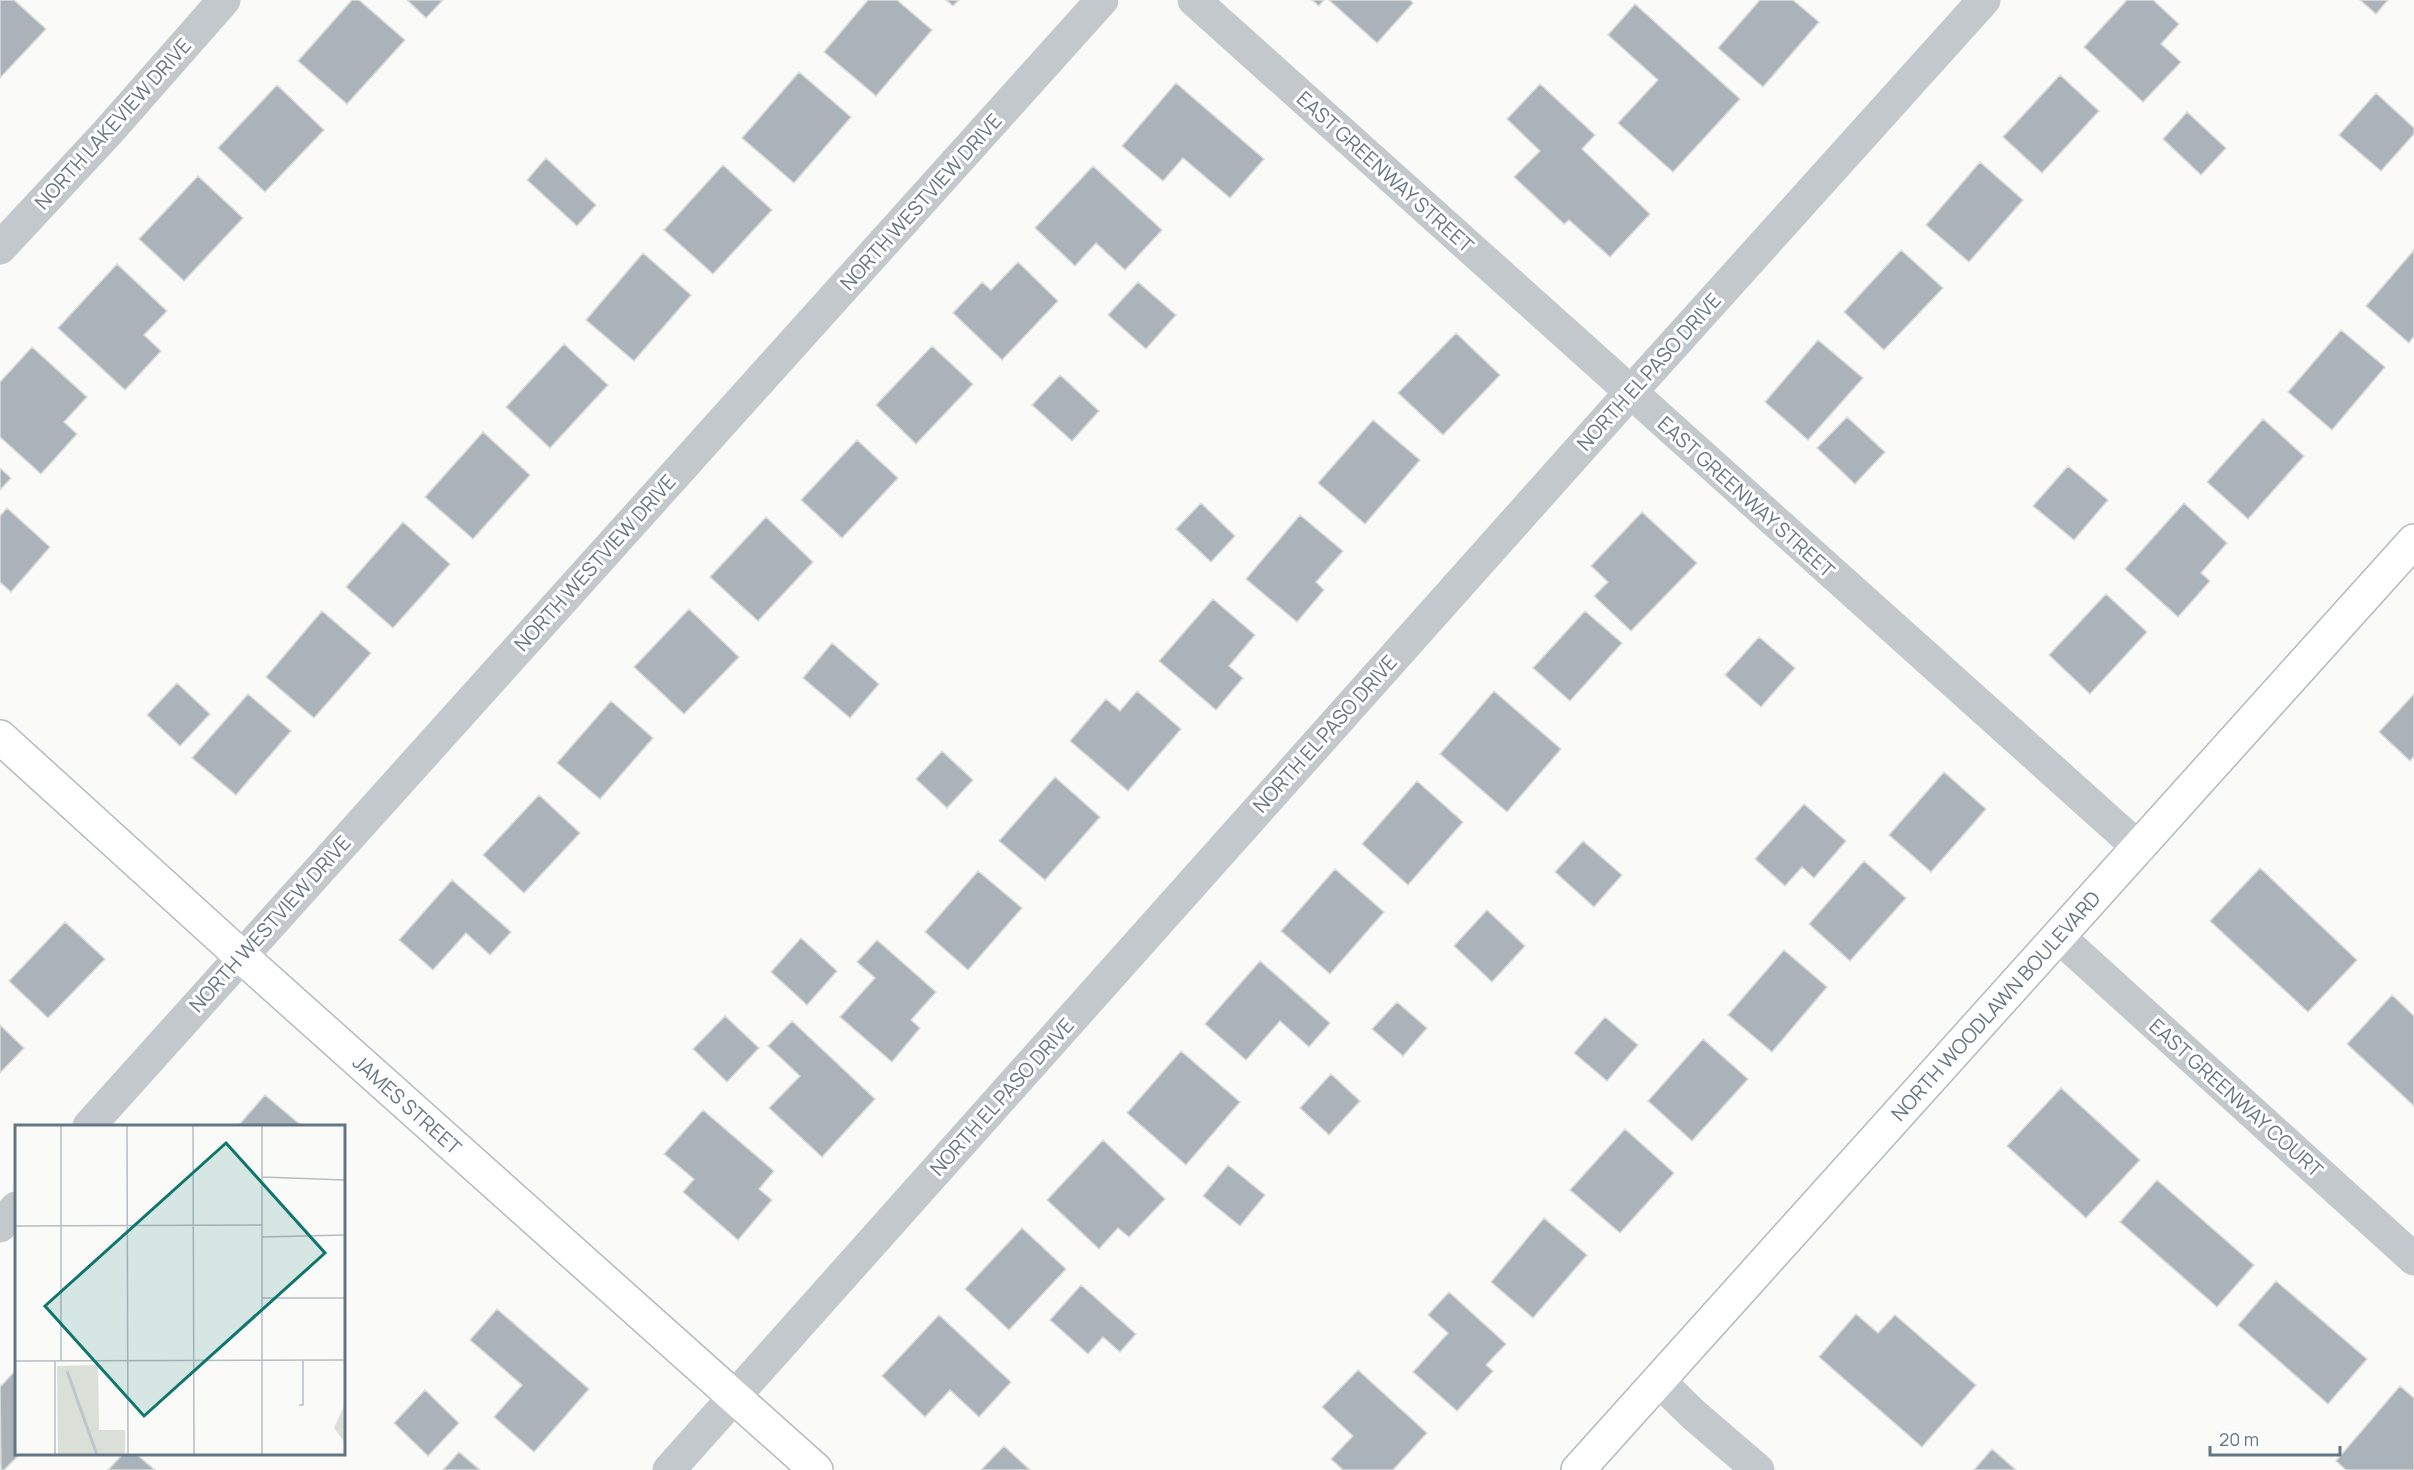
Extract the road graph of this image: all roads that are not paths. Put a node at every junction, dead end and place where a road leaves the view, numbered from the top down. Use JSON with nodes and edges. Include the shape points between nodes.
{"nodes":[{"id":1,"x":224,"y":0,"type":"edge"},
{"id":2,"x":1102,"y":0,"type":"edge"},
{"id":3,"x":1194,"y":0,"type":"edge"},
{"id":4,"x":1984,"y":0,"type":"edge"},
{"id":5,"x":0,"y":248,"type":"edge"},
{"id":6,"x":1630,"y":393,"type":"junction"},
{"id":7,"x":2414,"y":541,"type":"edge"},
{"id":8,"x":0,"y":737,"type":"edge"},
{"id":9,"x":2139,"y":848,"type":"junction"},
{"id":10,"x":2058,"y":936,"type":"junction"},
{"id":11,"x":241,"y":956,"type":"junction"},
{"id":12,"x":90,"y":1125,"type":"edge"},
{"id":13,"x":15,"y":1209,"type":"edge"},
{"id":14,"x":0,"y":1226,"type":"edge"},
{"id":15,"x":2414,"y":1259,"type":"edge"},
{"id":16,"x":1658,"y":1380,"type":"junction"},
{"id":17,"x":734,"y":1397,"type":"junction"},
{"id":18,"x":669,"y":1470,"type":"edge"},
{"id":19,"x":816,"y":1470,"type":"edge"},
{"id":20,"x":1578,"y":1470,"type":"edge"},
{"id":21,"x":1758,"y":1470,"type":"edge"}],
"edges":[{"from":1,"to":5,"type":"street","name":"NORTH LAKEVIEW DRIVE"},
{"from":2,"to":11,"type":"street","name":"NORTH WESTVIEW DRIVE"},
{"from":3,"to":6,"type":"street","name":"EAST GREENWAY STREET"},
{"from":4,"to":6,"type":"street","name":"NORTH EL PASO DRIVE"},
{"from":6,"to":9,"type":"street","name":"EAST GREENWAY STREET"},
{"from":6,"to":17,"type":"street","name":"NORTH EL PASO DRIVE"},
{"from":7,"to":9,"type":"street","name":"NORTH WOODLAWN BOULEVARD"},
{"from":8,"to":11,"type":"street","name":"JAMES STREET"},
{"from":9,"to":10,"type":"street","name":"NORTH WOODLAWN BOULEVARD"},
{"from":10,"to":15,"type":"street","name":"EAST GREENWAY COURT"},
{"from":10,"to":16,"type":"street","name":"NORTH WOODLAWN BOULEVARD"},
{"from":11,"to":12,"type":"street","name":"NORTH WESTVIEW DRIVE"},
{"from":11,"to":17,"type":"street","name":"JAMES STREET"},
{"from":13,"to":14,"type":"street"},
{"from":16,"to":20,"type":"street","name":"NORTH WOODLAWN BOULEVARD"},
{"from":16,"to":21,"type":"street"},
{"from":17,"to":18,"type":"street","name":"NORTH EL PASO DRIVE"},
{"from":17,"to":19,"type":"street","name":"JAMES STREET"}]}
